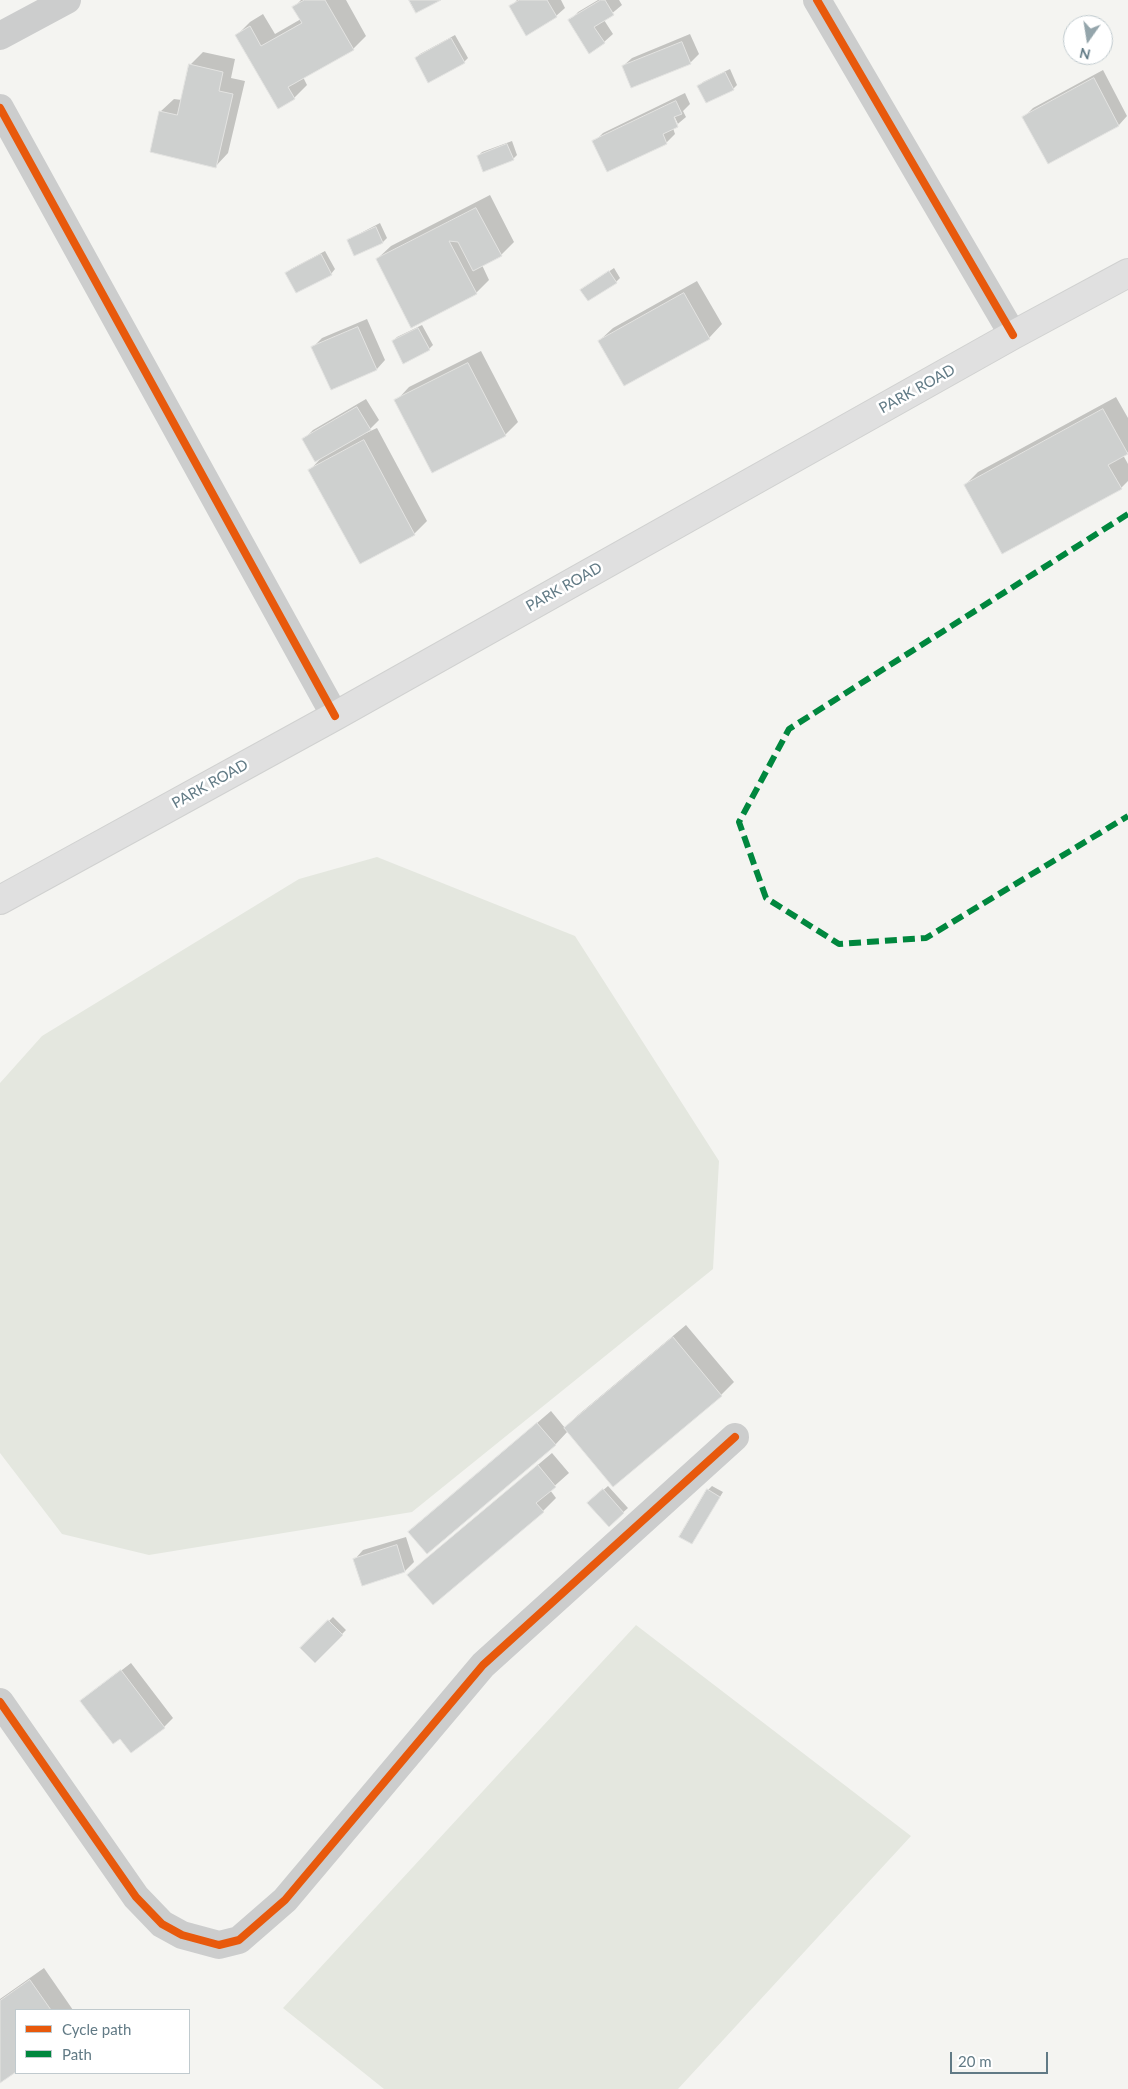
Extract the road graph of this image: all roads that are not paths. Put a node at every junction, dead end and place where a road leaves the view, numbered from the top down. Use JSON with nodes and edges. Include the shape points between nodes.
{"nodes":[{"id":1,"x":67,"y":0,"type":"edge"},
{"id":2,"x":817,"y":0,"type":"edge"},
{"id":3,"x":0,"y":36,"type":"edge"},
{"id":4,"x":0,"y":108,"type":"edge"},
{"id":5,"x":1128,"y":273,"type":"edge"},
{"id":6,"x":1013,"y":335,"type":"junction"},
{"id":7,"x":335,"y":716,"type":"junction"},
{"id":8,"x":0,"y":900,"type":"edge"},
{"id":9,"x":735,"y":1437,"type":"dead end"},
{"id":10,"x":0,"y":1702,"type":"edge"}],
"edges":[{"from":1,"to":3,"type":"street"},
{"from":2,"to":6,"type":"street"},
{"from":4,"to":7,"type":"street"},
{"from":5,"to":6,"type":"highway","name":"PARK ROAD"},
{"from":6,"to":7,"type":"highway","name":"PARK ROAD"},
{"from":7,"to":8,"type":"highway","name":"PARK ROAD"},
{"from":9,"to":10,"type":"street","via":[[483,1665],[285,1900],[239,1940],[219,1945],[182,1935],[162,1924],[136,1897]]}]}
